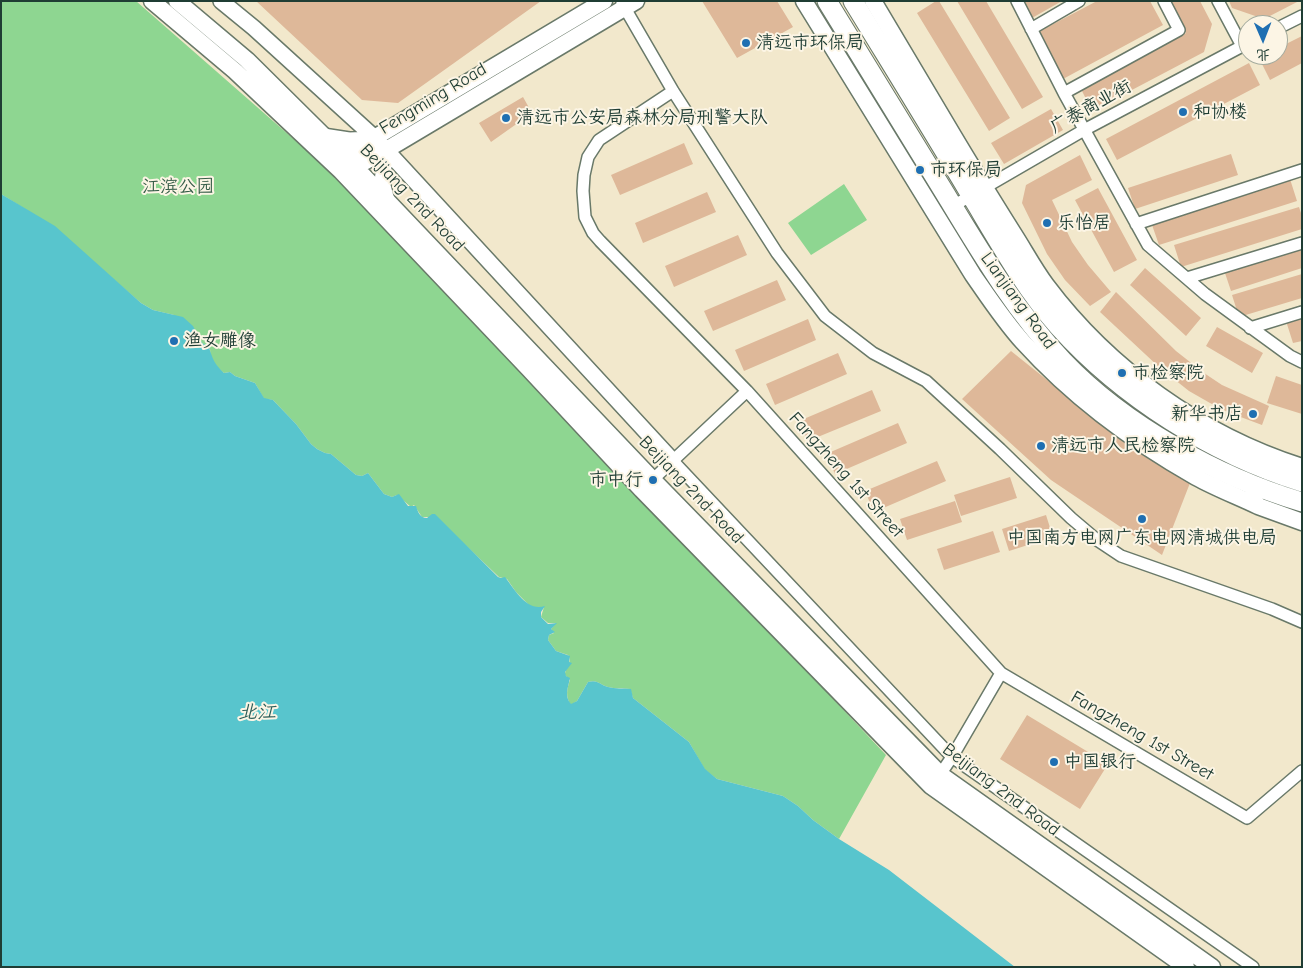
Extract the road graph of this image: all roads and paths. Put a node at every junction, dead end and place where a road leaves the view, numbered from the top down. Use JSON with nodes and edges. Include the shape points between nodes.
{"nodes":[{"id":1,"x":152,"y":1,"type":"edge"},
{"id":2,"x":177,"y":1,"type":"edge"},
{"id":3,"x":221,"y":1,"type":"edge"},
{"id":4,"x":604,"y":1,"type":"edge"},
{"id":5,"x":804,"y":1,"type":"edge"},
{"id":6,"x":827,"y":1,"type":"edge"},
{"id":7,"x":853,"y":1,"type":"edge"},
{"id":8,"x":873,"y":1,"type":"edge"},
{"id":9,"x":1017,"y":1,"type":"edge"},
{"id":10,"x":1079,"y":1,"type":"edge"},
{"id":11,"x":1164,"y":1,"type":"edge"},
{"id":12,"x":1218,"y":1,"type":"edge"},
{"id":13,"x":627,"y":3,"type":"edge"},
{"id":14,"x":1302,"y":16,"type":"edge"},
{"id":15,"x":1288,"y":23,"type":"edge"},
{"id":16,"x":1031,"y":28,"type":"junction"},
{"id":17,"x":1238,"y":34,"type":"edge"},
{"id":18,"x":1238,"y":49,"type":"edge"},
{"id":19,"x":673,"y":92,"type":"junction"},
{"id":20,"x":1064,"y":93,"type":"junction"},
{"id":21,"x":1084,"y":130,"type":"junction"},
{"id":22,"x":323,"y":136,"type":"junction"},
{"id":23,"x":954,"y":136,"type":"junction"},
{"id":24,"x":381,"y":145,"type":"junction"},
{"id":25,"x":347,"y":165,"type":"junction"},
{"id":26,"x":1301,"y":174,"type":"edge"},
{"id":27,"x":960,"y":176,"type":"junction"},
{"id":28,"x":978,"y":191,"type":"junction"},
{"id":29,"x":387,"y":201,"type":"junction"},
{"id":30,"x":953,"y":206,"type":"junction"},
{"id":31,"x":1136,"y":224,"type":"junction"},
{"id":32,"x":1302,"y":243,"type":"edge"},
{"id":33,"x":1186,"y":278,"type":"junction"},
{"id":34,"x":1302,"y":312,"type":"edge"},
{"id":35,"x":1250,"y":328,"type":"junction"},
{"id":36,"x":1302,"y":362,"type":"edge"},
{"id":37,"x":747,"y":391,"type":"junction"},
{"id":38,"x":673,"y":461,"type":"junction"},
{"id":39,"x":1302,"y":467,"type":"edge"},
{"id":40,"x":1244,"y":480,"type":"junction"},
{"id":41,"x":1302,"y":482,"type":"edge"},
{"id":42,"x":647,"y":485,"type":"junction"},
{"id":43,"x":1302,"y":502,"type":"edge"},
{"id":44,"x":1258,"y":506,"type":"junction"},
{"id":45,"x":1302,"y":522,"type":"edge"},
{"id":46,"x":1302,"y":622,"type":"edge"},
{"id":47,"x":1000,"y":673,"type":"junction"},
{"id":48,"x":952,"y":757,"type":"junction"},
{"id":49,"x":1302,"y":771,"type":"edge"},
{"id":50,"x":936,"y":780,"type":"junction"},
{"id":51,"x":1186,"y":967,"type":"edge"},
{"id":52,"x":1212,"y":967,"type":"edge"},
{"id":53,"x":1253,"y":967,"type":"edge"}],
"edges":[{"from":1,"to":25,"type":"main road","name":"Beijiang 2nd Road"},
{"from":2,"to":22,"type":"main road","name":"Beijiang 2nd Road","via":[[247,60]]},
{"from":3,"to":24,"type":"street","name":"Beijiang 2nd Road"},
{"from":4,"to":24,"type":"main road","name":"Fengming Road"},
{"from":5,"to":44,"type":"main road","name":"Lianjiang Road","via":[[973,275],[1022,341],[1050,371],[1120,429],[1196,477]]},
{"from":6,"to":30,"type":"main road","name":"Lianjiang Road"},
{"from":7,"to":27,"type":"main road","name":"Lianjiang Road"},
{"from":8,"to":23,"type":"main road","name":"Lianjiang Road"},
{"from":9,"to":16,"type":"street"},
{"from":10,"to":16,"type":"street"},
{"from":11,"to":20,"type":"street","via":[[1179,30]]},
{"from":12,"to":17,"type":"street"},
{"from":13,"to":19,"type":"street"},
{"from":13,"to":24,"type":"main road","name":"Fengming Road"},
{"from":14,"to":15,"type":"street"},
{"from":16,"to":20,"type":"street"},
{"from":18,"to":21,"type":"street","name":"广泰商业街"},
{"from":19,"to":37,"type":"street","name":"Fangzheng 1st Street","via":[[599,140],[588,157],[584,175],[585,217],[600,241]]},
{"from":19,"to":46,"type":"street","via":[[777,253],[825,316],[873,353],[926,381],[1071,518],[1121,556]]},
{"from":20,"to":21,"type":"street"},
{"from":21,"to":28,"type":"street","name":"广泰商业街"},
{"from":21,"to":31,"type":"street"},
{"from":22,"to":24,"type":"street"},
{"from":22,"to":25,"type":"main road","name":"Beijiang 2nd Road"},
{"from":23,"to":27,"type":"main road"},
{"from":23,"to":28,"type":"main road","name":"Lianjiang Road"},
{"from":24,"to":25,"type":"main road","name":"Fengming Road"},
{"from":24,"to":29,"type":"street","via":[[382,182]]},
{"from":24,"to":38,"type":"street","name":"Beijiang 2nd Road"},
{"from":25,"to":29,"type":"main road","name":"Beijiang 2nd Road"},
{"from":25,"to":42,"type":"main road","name":"Beijiang 2nd Road","via":[[530,369]]},
{"from":26,"to":31,"type":"street"},
{"from":27,"to":28,"type":"main road","name":"Lianjiang Road"},
{"from":28,"to":30,"type":"street","name":"广泰商业街"},
{"from":28,"to":39,"type":"main road","name":"Lianjiang Road","via":[[1070,314],[1133,376],[1185,412],[1233,439]]},
{"from":28,"to":41,"type":"main road","name":"Lianjiang Road","via":[[1012,264],[1083,352],[1154,409],[1196,436],[1251,463]]},
{"from":29,"to":42,"type":"main road","name":"Beijiang 2nd Road"},
{"from":30,"to":40,"type":"main road","name":"Lianjiang Road","via":[[1027,320],[1063,362],[1141,427],[1188,454]]},
{"from":31,"to":33,"type":"street","via":[[1148,245]]},
{"from":32,"to":33,"type":"street"},
{"from":33,"to":35,"type":"street"},
{"from":34,"to":35,"type":"street"},
{"from":35,"to":36,"type":"street"},
{"from":37,"to":38,"type":"street"},
{"from":37,"to":47,"type":"street","name":"Fangzheng 1st Street"},
{"from":38,"to":42,"type":"street"},
{"from":38,"to":48,"type":"street","name":"Beijiang 2nd Road"},
{"from":40,"to":43,"type":"main road","name":"Lianjiang Road"},
{"from":40,"to":44,"type":"main road"},
{"from":42,"to":50,"type":"main road","name":"Beijiang 2nd Road"},
{"from":44,"to":45,"type":"main road","name":"Lianjiang Road"},
{"from":47,"to":48,"type":"street"},
{"from":47,"to":49,"type":"street","name":"Fangzheng 1st Street","via":[[1247,818]]},
{"from":48,"to":50,"type":"street"},
{"from":48,"to":53,"type":"street","name":"Beijiang 2nd Road"},
{"from":50,"to":51,"type":"main road","name":"Beijiang 2nd Road"},
{"from":50,"to":52,"type":"main road","name":"Beijiang 2nd Road"}]}
